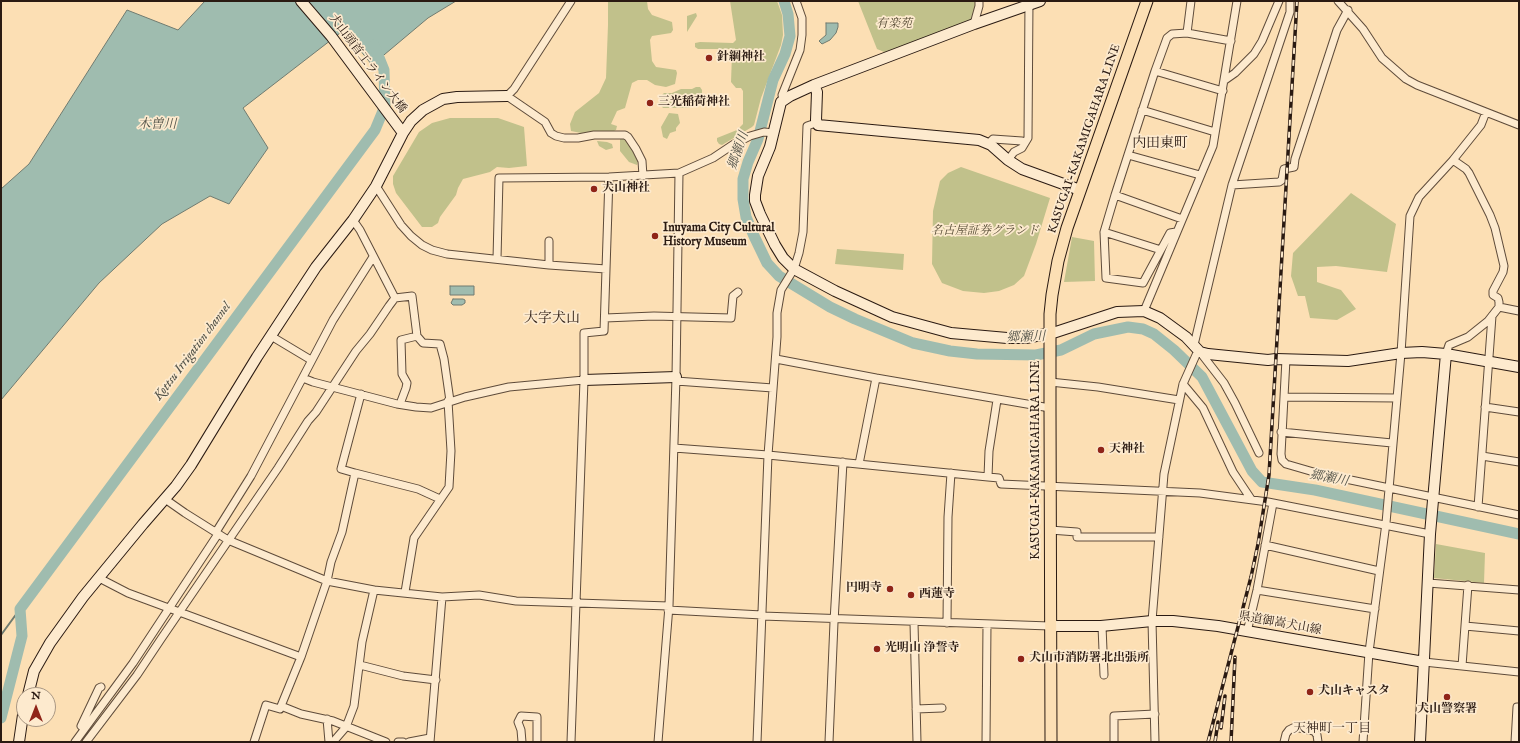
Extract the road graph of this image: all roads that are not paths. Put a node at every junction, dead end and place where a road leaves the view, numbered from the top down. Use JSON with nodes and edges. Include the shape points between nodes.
{"nodes":[{"id":1,"x":301,"y":1,"type":"edge"},
{"id":2,"x":571,"y":1,"type":"edge"},
{"id":3,"x":796,"y":1,"type":"edge"},
{"id":4,"x":979,"y":1,"type":"edge"},
{"id":5,"x":1040,"y":1,"type":"edge"},
{"id":6,"x":1147,"y":1,"type":"edge"},
{"id":7,"x":1191,"y":1,"type":"edge"},
{"id":8,"x":1237,"y":1,"type":"edge"},
{"id":9,"x":1279,"y":1,"type":"edge"},
{"id":10,"x":1290,"y":1,"type":"edge"},
{"id":11,"x":1338,"y":1,"type":"edge"},
{"id":12,"x":1029,"y":3,"type":"edge"},
{"id":13,"x":1348,"y":10,"type":"junction"},
{"id":14,"x":974,"y":24,"type":"junction"},
{"id":15,"x":1187,"y":33,"type":"junction"},
{"id":16,"x":1231,"y":41,"type":"junction"},
{"id":17,"x":1155,"y":71,"type":"junction"},
{"id":18,"x":1225,"y":80,"type":"junction"},
{"id":19,"x":814,"y":85,"type":"junction"},
{"id":20,"x":1223,"y":91,"type":"junction"},
{"id":21,"x":507,"y":96,"type":"junction"},
{"id":22,"x":783,"y":100,"type":"junction"},
{"id":23,"x":1142,"y":110,"type":"junction"},
{"id":24,"x":1486,"y":112,"type":"junction"},
{"id":25,"x":816,"y":123,"type":"junction"},
{"id":26,"x":1519,"y":125,"type":"edge"},
{"id":27,"x":769,"y":132,"type":"junction"},
{"id":28,"x":1216,"y":132,"type":"junction"},
{"id":29,"x":403,"y":133,"type":"junction"},
{"id":30,"x":1025,"y":143,"type":"junction"},
{"id":31,"x":988,"y":144,"type":"junction"},
{"id":32,"x":1128,"y":155,"type":"junction"},
{"id":33,"x":1008,"y":160,"type":"junction"},
{"id":34,"x":1453,"y":160,"type":"junction"},
{"id":35,"x":679,"y":173,"type":"junction"},
{"id":36,"x":643,"y":176,"type":"junction"},
{"id":37,"x":1200,"y":176,"type":"junction"},
{"id":38,"x":609,"y":177,"type":"junction"},
{"id":39,"x":1232,"y":185,"type":"junction"},
{"id":40,"x":376,"y":186,"type":"junction"},
{"id":41,"x":1080,"y":190,"type":"junction"},
{"id":42,"x":1115,"y":195,"type":"junction"},
{"id":43,"x":1182,"y":219,"type":"junction"},
{"id":44,"x":353,"y":220,"type":"junction"},
{"id":45,"x":1104,"y":232,"type":"junction"},
{"id":46,"x":1176,"y":232,"type":"junction"},
{"id":47,"x":549,"y":241,"type":"dead end"},
{"id":48,"x":1160,"y":250,"type":"junction"},
{"id":49,"x":374,"y":256,"type":"junction"},
{"id":50,"x":497,"y":259,"type":"junction"},
{"id":51,"x":549,"y":265,"type":"junction"},
{"id":52,"x":606,"y":269,"type":"junction"},
{"id":53,"x":792,"y":272,"type":"junction"},
{"id":54,"x":738,"y":292,"type":"dead end"},
{"id":55,"x":395,"y":298,"type":"junction"},
{"id":56,"x":1500,"y":307,"type":"junction"},
{"id":57,"x":1519,"y":310,"type":"edge"},
{"id":58,"x":1144,"y":311,"type":"junction"},
{"id":59,"x":677,"y":316,"type":"junction"},
{"id":60,"x":1492,"y":316,"type":"junction"},
{"id":61,"x":605,"y":318,"type":"junction"},
{"id":62,"x":271,"y":336,"type":"junction"},
{"id":63,"x":417,"y":336,"type":"junction"},
{"id":64,"x":1051,"y":338,"type":"junction"},
{"id":65,"x":1196,"y":352,"type":"junction"},
{"id":66,"x":1401,"y":353,"type":"junction"},
{"id":67,"x":1446,"y":354,"type":"junction"},
{"id":68,"x":776,"y":359,"type":"junction"},
{"id":69,"x":311,"y":360,"type":"junction"},
{"id":70,"x":1286,"y":360,"type":"junction"},
{"id":71,"x":1488,"y":362,"type":"junction"},
{"id":72,"x":1519,"y":367,"type":"edge"},
{"id":73,"x":303,"y":378,"type":"junction"},
{"id":74,"x":876,"y":378,"type":"junction"},
{"id":75,"x":676,"y":379,"type":"junction"},
{"id":76,"x":584,"y":380,"type":"junction"},
{"id":77,"x":1050,"y":382,"type":"junction"},
{"id":78,"x":1183,"y":384,"type":"junction"},
{"id":79,"x":331,"y":387,"type":"junction"},
{"id":80,"x":773,"y":388,"type":"junction"},
{"id":81,"x":361,"y":394,"type":"junction"},
{"id":82,"x":1284,"y":397,"type":"junction"},
{"id":83,"x":1396,"y":398,"type":"junction"},
{"id":84,"x":997,"y":400,"type":"junction"},
{"id":85,"x":1179,"y":400,"type":"junction"},
{"id":86,"x":449,"y":401,"type":"junction"},
{"id":87,"x":400,"y":404,"type":"junction"},
{"id":88,"x":1050,"y":408,"type":"junction"},
{"id":89,"x":1485,"y":408,"type":"junction"},
{"id":90,"x":1519,"y":412,"type":"edge"},
{"id":91,"x":1281,"y":432,"type":"junction"},
{"id":92,"x":1392,"y":443,"type":"junction"},
{"id":93,"x":674,"y":448,"type":"junction"},
{"id":94,"x":1259,"y":453,"type":"dead end"},
{"id":95,"x":768,"y":455,"type":"junction"},
{"id":96,"x":1482,"y":456,"type":"junction"},
{"id":97,"x":843,"y":462,"type":"junction"},
{"id":98,"x":1519,"y":462,"type":"edge"},
{"id":99,"x":859,"y":464,"type":"junction"},
{"id":100,"x":355,"y":473,"type":"junction"},
{"id":101,"x":951,"y":473,"type":"junction"},
{"id":102,"x":988,"y":477,"type":"junction"},
{"id":103,"x":1050,"y":487,"type":"junction"},
{"id":104,"x":1388,"y":490,"type":"junction"},
{"id":105,"x":1163,"y":491,"type":"junction"},
{"id":106,"x":1433,"y":498,"type":"junction"},
{"id":107,"x":165,"y":499,"type":"junction"},
{"id":108,"x":440,"y":499,"type":"junction"},
{"id":109,"x":1251,"y":499,"type":"junction"},
{"id":110,"x":1274,"y":503,"type":"junction"},
{"id":111,"x":1478,"y":507,"type":"junction"},
{"id":112,"x":1519,"y":515,"type":"edge"},
{"id":113,"x":1385,"y":524,"type":"junction"},
{"id":114,"x":1050,"y":530,"type":"junction"},
{"id":115,"x":217,"y":533,"type":"junction"},
{"id":116,"x":1430,"y":534,"type":"junction"},
{"id":117,"x":1159,"y":537,"type":"junction"},
{"id":118,"x":228,"y":540,"type":"junction"},
{"id":119,"x":1265,"y":545,"type":"junction"},
{"id":120,"x":1379,"y":571,"type":"junction"},
{"id":121,"x":99,"y":578,"type":"junction"},
{"id":122,"x":327,"y":581,"type":"junction"},
{"id":123,"x":1428,"y":583,"type":"junction"},
{"id":124,"x":1468,"y":585,"type":"junction"},
{"id":125,"x":374,"y":590,"type":"junction"},
{"id":126,"x":1257,"y":590,"type":"junction"},
{"id":127,"x":1519,"y":590,"type":"edge"},
{"id":128,"x":405,"y":592,"type":"junction"},
{"id":129,"x":442,"y":598,"type":"junction"},
{"id":130,"x":576,"y":603,"type":"junction"},
{"id":131,"x":669,"y":608,"type":"junction"},
{"id":132,"x":168,"y":609,"type":"junction"},
{"id":133,"x":1375,"y":609,"type":"junction"},
{"id":134,"x":180,"y":612,"type":"junction"},
{"id":135,"x":762,"y":616,"type":"junction"},
{"id":136,"x":834,"y":619,"type":"junction"},
{"id":137,"x":1152,"y":621,"type":"junction"},
{"id":138,"x":914,"y":623,"type":"junction"},
{"id":139,"x":947,"y":623,"type":"junction"},
{"id":140,"x":987,"y":624,"type":"junction"},
{"id":141,"x":1050,"y":626,"type":"junction"},
{"id":142,"x":1102,"y":626,"type":"junction"},
{"id":143,"x":1465,"y":626,"type":"junction"},
{"id":144,"x":1519,"y":630,"type":"edge"},
{"id":145,"x":1247,"y":632,"type":"junction"},
{"id":146,"x":1369,"y":652,"type":"junction"},
{"id":147,"x":301,"y":656,"type":"junction"},
{"id":148,"x":1424,"y":662,"type":"junction"},
{"id":149,"x":360,"y":665,"type":"junction"},
{"id":150,"x":1462,"y":666,"type":"junction"},
{"id":151,"x":1519,"y":672,"type":"edge"},
{"id":152,"x":1104,"y":675,"type":"dead end"},
{"id":153,"x":436,"y":680,"type":"junction"},
{"id":154,"x":30,"y":687,"type":"edge"},
{"id":155,"x":101,"y":687,"type":"dead end"},
{"id":156,"x":281,"y":706,"type":"junction"},
{"id":157,"x":1519,"y":706,"type":"edge"},
{"id":158,"x":942,"y":708,"type":"dead end"},
{"id":159,"x":916,"y":709,"type":"junction"},
{"id":160,"x":1155,"y":714,"type":"junction"},
{"id":161,"x":327,"y":719,"type":"junction"},
{"id":162,"x":21,"y":727,"type":"edge"},
{"id":163,"x":346,"y":727,"type":"junction"},
{"id":164,"x":84,"y":728,"type":"junction"},
{"id":165,"x":92,"y":734,"type":"junction"},
{"id":166,"x":430,"y":740,"type":"edge"},
{"id":167,"x":19,"y":742,"type":"edge"},
{"id":168,"x":74,"y":742,"type":"edge"},
{"id":169,"x":86,"y":742,"type":"edge"},
{"id":170,"x":254,"y":742,"type":"edge"},
{"id":171,"x":329,"y":742,"type":"edge"},
{"id":172,"x":333,"y":742,"type":"edge"},
{"id":173,"x":386,"y":742,"type":"edge"},
{"id":174,"x":398,"y":742,"type":"edge"},
{"id":175,"x":403,"y":742,"type":"edge"},
{"id":176,"x":409,"y":742,"type":"edge"},
{"id":177,"x":522,"y":742,"type":"edge"},
{"id":178,"x":537,"y":742,"type":"edge"},
{"id":179,"x":571,"y":742,"type":"edge"},
{"id":180,"x":658,"y":742,"type":"edge"},
{"id":181,"x":757,"y":742,"type":"edge"},
{"id":182,"x":829,"y":742,"type":"edge"},
{"id":183,"x":917,"y":742,"type":"edge"},
{"id":184,"x":986,"y":742,"type":"edge"},
{"id":185,"x":1050,"y":742,"type":"edge"},
{"id":186,"x":1114,"y":742,"type":"edge"},
{"id":187,"x":1155,"y":742,"type":"edge"},
{"id":188,"x":1284,"y":742,"type":"edge"},
{"id":189,"x":1318,"y":742,"type":"edge"},
{"id":190,"x":1362,"y":742,"type":"edge"},
{"id":191,"x":1420,"y":742,"type":"edge"},
{"id":192,"x":1515,"y":742,"type":"edge"}],
"edges":[{"from":1,"to":29,"type":"street","name":"犬山頭首工ライン大橋","via":[[331,36]]},
{"from":2,"to":21,"type":"street"},
{"from":3,"to":22,"type":"street","via":[[802,18],[802,35],[800,50],[782,95]]},
{"from":4,"to":14,"type":"street"},
{"from":5,"to":12,"type":"street"},
{"from":6,"to":41,"type":"main road","name":"KASUGAI-KAKAMIGAHARA LINE"},
{"from":7,"to":15,"type":"street"},
{"from":8,"to":16,"type":"street"},
{"from":9,"to":18,"type":"street","via":[[1254,54]]},
{"from":10,"to":39,"type":"street","via":[[1290,12]]},
{"from":11,"to":13,"type":"street"},
{"from":12,"to":14,"type":"street"},
{"from":12,"to":30,"type":"street","via":[[1029,130]]},
{"from":13,"to":24,"type":"street","via":[[1382,58],[1406,79]]},
{"from":13,"to":39,"type":"street","via":[[1337,30],[1294,167],[1284,169],[1282,180],[1279,182]]},
{"from":14,"to":19,"type":"street"},
{"from":15,"to":16,"type":"street"},
{"from":15,"to":17,"type":"street","via":[[1172,34],[1167,38]]},
{"from":16,"to":18,"type":"street"},
{"from":17,"to":20,"type":"street"},
{"from":17,"to":23,"type":"street"},
{"from":18,"to":20,"type":"street"},
{"from":19,"to":22,"type":"street"},
{"from":19,"to":25,"type":"street","via":[[817,92]]},
{"from":20,"to":28,"type":"street"},
{"from":21,"to":29,"type":"street","via":[[443,99],[423,110]]},
{"from":21,"to":36,"type":"street","via":[[545,122],[551,133],[556,136],[578,138],[625,135],[642,161]]},
{"from":22,"to":27,"type":"street"},
{"from":23,"to":28,"type":"street"},
{"from":23,"to":32,"type":"street"},
{"from":24,"to":26,"type":"street"},
{"from":24,"to":34,"type":"street","via":[[1481,125]]},
{"from":25,"to":31,"type":"street","via":[[971,139]]},
{"from":25,"to":53,"type":"street","via":[[807,126],[803,232]]},
{"from":27,"to":35,"type":"street","via":[[750,136],[713,158]]},
{"from":27,"to":53,"type":"street","via":[[770,147],[758,176],[755,188],[756,201],[775,245]]},
{"from":28,"to":37,"type":"street"},
{"from":29,"to":40,"type":"street"},
{"from":30,"to":31,"type":"street","via":[[993,139]]},
{"from":30,"to":33,"type":"street"},
{"from":31,"to":33,"type":"street"},
{"from":32,"to":37,"type":"street"},
{"from":32,"to":42,"type":"street"},
{"from":33,"to":41,"type":"street","via":[[1030,172]]},
{"from":34,"to":56,"type":"street","via":[[1469,173],[1495,228],[1504,266],[1493,291],[1493,296],[1498,298]]},
{"from":34,"to":66,"type":"street","via":[[1420,197],[1410,216]]},
{"from":35,"to":36,"type":"street"},
{"from":35,"to":59,"type":"street"},
{"from":36,"to":38,"type":"street"},
{"from":37,"to":43,"type":"street"},
{"from":38,"to":50,"type":"street","via":[[499,178]]},
{"from":38,"to":52,"type":"street"},
{"from":39,"to":65,"type":"street"},
{"from":40,"to":44,"type":"street"},
{"from":40,"to":50,"type":"street","via":[[401,225],[422,245],[447,254]]},
{"from":41,"to":64,"type":"main road","name":"KASUGAI-KAKAMIGAHARA LINE","via":[[1058,261],[1052,295]]},
{"from":42,"to":43,"type":"street"},
{"from":42,"to":45,"type":"street"},
{"from":43,"to":46,"type":"street"},
{"from":44,"to":49,"type":"street"},
{"from":44,"to":62,"type":"street","via":[[316,267]]},
{"from":45,"to":48,"type":"street"},
{"from":45,"to":48,"type":"street","via":[[1106,278],[1143,282]]},
{"from":46,"to":48,"type":"street","via":[[1170,233]]},
{"from":46,"to":58,"type":"street"},
{"from":47,"to":51,"type":"street"},
{"from":49,"to":55,"type":"street"},
{"from":49,"to":69,"type":"street"},
{"from":50,"to":51,"type":"street"},
{"from":51,"to":52,"type":"street"},
{"from":52,"to":61,"type":"street"},
{"from":53,"to":64,"type":"street","via":[[892,317],[951,333],[1007,338]]},
{"from":53,"to":68,"type":"street","via":[[781,290],[777,313]]},
{"from":54,"to":59,"type":"street","via":[[733,296],[731,318]]},
{"from":55,"to":63,"type":"street","via":[[412,296]]},
{"from":55,"to":79,"type":"street"},
{"from":56,"to":57,"type":"street"},
{"from":56,"to":60,"type":"street"},
{"from":58,"to":64,"type":"street","via":[[1117,312]]},
{"from":58,"to":65,"type":"street","via":[[1160,318]]},
{"from":59,"to":61,"type":"street"},
{"from":59,"to":75,"type":"street"},
{"from":60,"to":67,"type":"street","via":[[1468,337],[1449,345]]},
{"from":60,"to":71,"type":"street"},
{"from":61,"to":76,"type":"street","via":[[604,331],[584,333]]},
{"from":62,"to":69,"type":"street"},
{"from":62,"to":107,"type":"street","via":[[206,443]]},
{"from":63,"to":86,"type":"street","via":[[423,343],[440,344]]},
{"from":63,"to":87,"type":"street","via":[[401,340],[402,374],[407,383]]},
{"from":64,"to":77,"type":"main road","name":"KASUGAI-KAKAMIGAHARA LINE"},
{"from":65,"to":70,"type":"street"},
{"from":65,"to":78,"type":"street"},
{"from":65,"to":94,"type":"street","via":[[1224,383]]},
{"from":66,"to":67,"type":"street"},
{"from":66,"to":70,"type":"street","via":[[1348,360]]},
{"from":66,"to":83,"type":"street"},
{"from":67,"to":71,"type":"street"},
{"from":67,"to":106,"type":"street"},
{"from":68,"to":74,"type":"street"},
{"from":68,"to":80,"type":"street"},
{"from":69,"to":73,"type":"street"},
{"from":70,"to":82,"type":"street"},
{"from":71,"to":72,"type":"street"},
{"from":71,"to":89,"type":"street"},
{"from":73,"to":79,"type":"street"},
{"from":73,"to":115,"type":"street","via":[[251,476]]},
{"from":74,"to":84,"type":"street"},
{"from":74,"to":99,"type":"street"},
{"from":75,"to":76,"type":"street"},
{"from":75,"to":80,"type":"street"},
{"from":75,"to":93,"type":"street"},
{"from":76,"to":86,"type":"street","via":[[508,388]]},
{"from":76,"to":130,"type":"street"},
{"from":77,"to":85,"type":"street"},
{"from":77,"to":88,"type":"main road","name":"KASUGAI-KAKAMIGAHARA LINE"},
{"from":78,"to":85,"type":"street"},
{"from":78,"to":109,"type":"street","via":[[1203,408],[1233,472]]},
{"from":79,"to":81,"type":"street"},
{"from":79,"to":118,"type":"street"},
{"from":80,"to":95,"type":"street"},
{"from":81,"to":87,"type":"street"},
{"from":81,"to":100,"type":"street","via":[[340,469]]},
{"from":82,"to":83,"type":"street"},
{"from":82,"to":91,"type":"street"},
{"from":83,"to":92,"type":"street"},
{"from":84,"to":88,"type":"street"},
{"from":84,"to":102,"type":"street"},
{"from":85,"to":105,"type":"street"},
{"from":86,"to":87,"type":"street","via":[[431,408]]},
{"from":86,"to":108,"type":"street","via":[[451,466],[449,487]]},
{"from":88,"to":103,"type":"main road","name":"KASUGAI-KAKAMIGAHARA LINE"},
{"from":89,"to":90,"type":"street"},
{"from":89,"to":96,"type":"street"},
{"from":91,"to":92,"type":"street"},
{"from":91,"to":104,"type":"street","via":[[1281,454],[1286,464]]},
{"from":92,"to":104,"type":"street"},
{"from":93,"to":95,"type":"street"},
{"from":93,"to":131,"type":"street"},
{"from":95,"to":97,"type":"street"},
{"from":95,"to":135,"type":"street"},
{"from":96,"to":98,"type":"street"},
{"from":96,"to":111,"type":"street"},
{"from":97,"to":99,"type":"street"},
{"from":97,"to":136,"type":"street"},
{"from":99,"to":101,"type":"street"},
{"from":100,"to":108,"type":"street","via":[[418,489]]},
{"from":100,"to":122,"type":"street","via":[[342,532]]},
{"from":101,"to":102,"type":"street"},
{"from":101,"to":139,"type":"street"},
{"from":102,"to":103,"type":"street","via":[[999,478],[1001,484]]},
{"from":103,"to":105,"type":"street"},
{"from":103,"to":114,"type":"main road","name":"KASUGAI-KAKAMIGAHARA LINE"},
{"from":104,"to":106,"type":"street"},
{"from":104,"to":113,"type":"street"},
{"from":105,"to":109,"type":"street"},
{"from":105,"to":117,"type":"street"},
{"from":106,"to":111,"type":"street"},
{"from":106,"to":116,"type":"street"},
{"from":107,"to":115,"type":"street"},
{"from":107,"to":121,"type":"street"},
{"from":108,"to":128,"type":"street","via":[[414,538]]},
{"from":109,"to":110,"type":"street"},
{"from":110,"to":113,"type":"street"},
{"from":110,"to":119,"type":"street"},
{"from":111,"to":112,"type":"street"},
{"from":113,"to":116,"type":"street"},
{"from":113,"to":120,"type":"street"},
{"from":114,"to":117,"type":"street","via":[[1077,532],[1077,537]]},
{"from":114,"to":141,"type":"main road","name":"KASUGAI-KAKAMIGAHARA LINE"},
{"from":115,"to":118,"type":"street"},
{"from":115,"to":132,"type":"street"},
{"from":116,"to":123,"type":"street"},
{"from":117,"to":137,"type":"street"},
{"from":118,"to":122,"type":"street"},
{"from":118,"to":134,"type":"street"},
{"from":119,"to":120,"type":"street"},
{"from":119,"to":126,"type":"street"},
{"from":120,"to":133,"type":"street"},
{"from":121,"to":132,"type":"street"},
{"from":121,"to":154,"type":"street","via":[[50,643],[34,671]]},
{"from":122,"to":125,"type":"street"},
{"from":122,"to":147,"type":"street"},
{"from":123,"to":124,"type":"street"},
{"from":123,"to":148,"type":"street"},
{"from":124,"to":127,"type":"street"},
{"from":124,"to":143,"type":"street"},
{"from":125,"to":128,"type":"street"},
{"from":125,"to":149,"type":"street","via":[[362,642]]},
{"from":126,"to":133,"type":"street"},
{"from":126,"to":145,"type":"street"},
{"from":128,"to":129,"type":"street"},
{"from":129,"to":130,"type":"street","via":[[479,594],[516,601]]},
{"from":129,"to":153,"type":"street"},
{"from":130,"to":131,"type":"street"},
{"from":130,"to":179,"type":"street"},
{"from":131,"to":135,"type":"street"},
{"from":131,"to":180,"type":"street"},
{"from":132,"to":134,"type":"street"},
{"from":132,"to":164,"type":"street","via":[[119,682]]},
{"from":133,"to":146,"type":"street"},
{"from":134,"to":147,"type":"street"},
{"from":134,"to":165,"type":"street","via":[[123,696]]},
{"from":135,"to":136,"type":"street"},
{"from":135,"to":181,"type":"street"},
{"from":136,"to":138,"type":"street"},
{"from":136,"to":182,"type":"street"},
{"from":137,"to":142,"type":"street","name":"県道御嵩犬山線"},
{"from":137,"to":145,"type":"street","name":"県道御嵩犬山線","via":[[1218,626]]},
{"from":137,"to":160,"type":"street"},
{"from":138,"to":139,"type":"street"},
{"from":138,"to":159,"type":"street"},
{"from":139,"to":140,"type":"street"},
{"from":140,"to":141,"type":"street"},
{"from":140,"to":184,"type":"street"},
{"from":141,"to":142,"type":"street","name":"県道御嵩犬山線"},
{"from":141,"to":185,"type":"main road","name":"KASUGAI-KAKAMIGAHARA LINE"},
{"from":142,"to":152,"type":"street"},
{"from":143,"to":144,"type":"street"},
{"from":143,"to":150,"type":"street"},
{"from":145,"to":146,"type":"street","name":"県道御嵩犬山線"},
{"from":146,"to":148,"type":"street","name":"県道御嵩犬山線"},
{"from":146,"to":190,"type":"street"},
{"from":147,"to":156,"type":"street"},
{"from":148,"to":150,"type":"street"},
{"from":148,"to":191,"type":"street"},
{"from":149,"to":153,"type":"street","via":[[403,676]]},
{"from":149,"to":163,"type":"street","via":[[354,706]]},
{"from":150,"to":151,"type":"street"},
{"from":153,"to":166,"type":"street"},
{"from":155,"to":164,"type":"street","via":[[81,726]]},
{"from":156,"to":161,"type":"street","via":[[301,714]]},
{"from":156,"to":170,"type":"street","via":[[280,709],[266,705]]},
{"from":157,"to":192,"type":"street"},
{"from":158,"to":159,"type":"street"},
{"from":159,"to":183,"type":"street"},
{"from":160,"to":186,"type":"street","via":[[1114,716]]},
{"from":160,"to":187,"type":"street"},
{"from":161,"to":163,"type":"street"},
{"from":161,"to":171,"type":"street"},
{"from":162,"to":167,"type":"street"},
{"from":163,"to":172,"type":"street"},
{"from":163,"to":173,"type":"street"},
{"from":164,"to":165,"type":"street"},
{"from":164,"to":168,"type":"street"},
{"from":165,"to":169,"type":"street"},
{"from":166,"to":176,"type":"street"},
{"from":174,"to":175,"type":"street"},
{"from":177,"to":178,"type":"street","via":[[518,722],[521,716],[537,717]]},
{"from":188,"to":189,"type":"street","via":[[1286,734],[1295,727],[1314,731]]}]}
